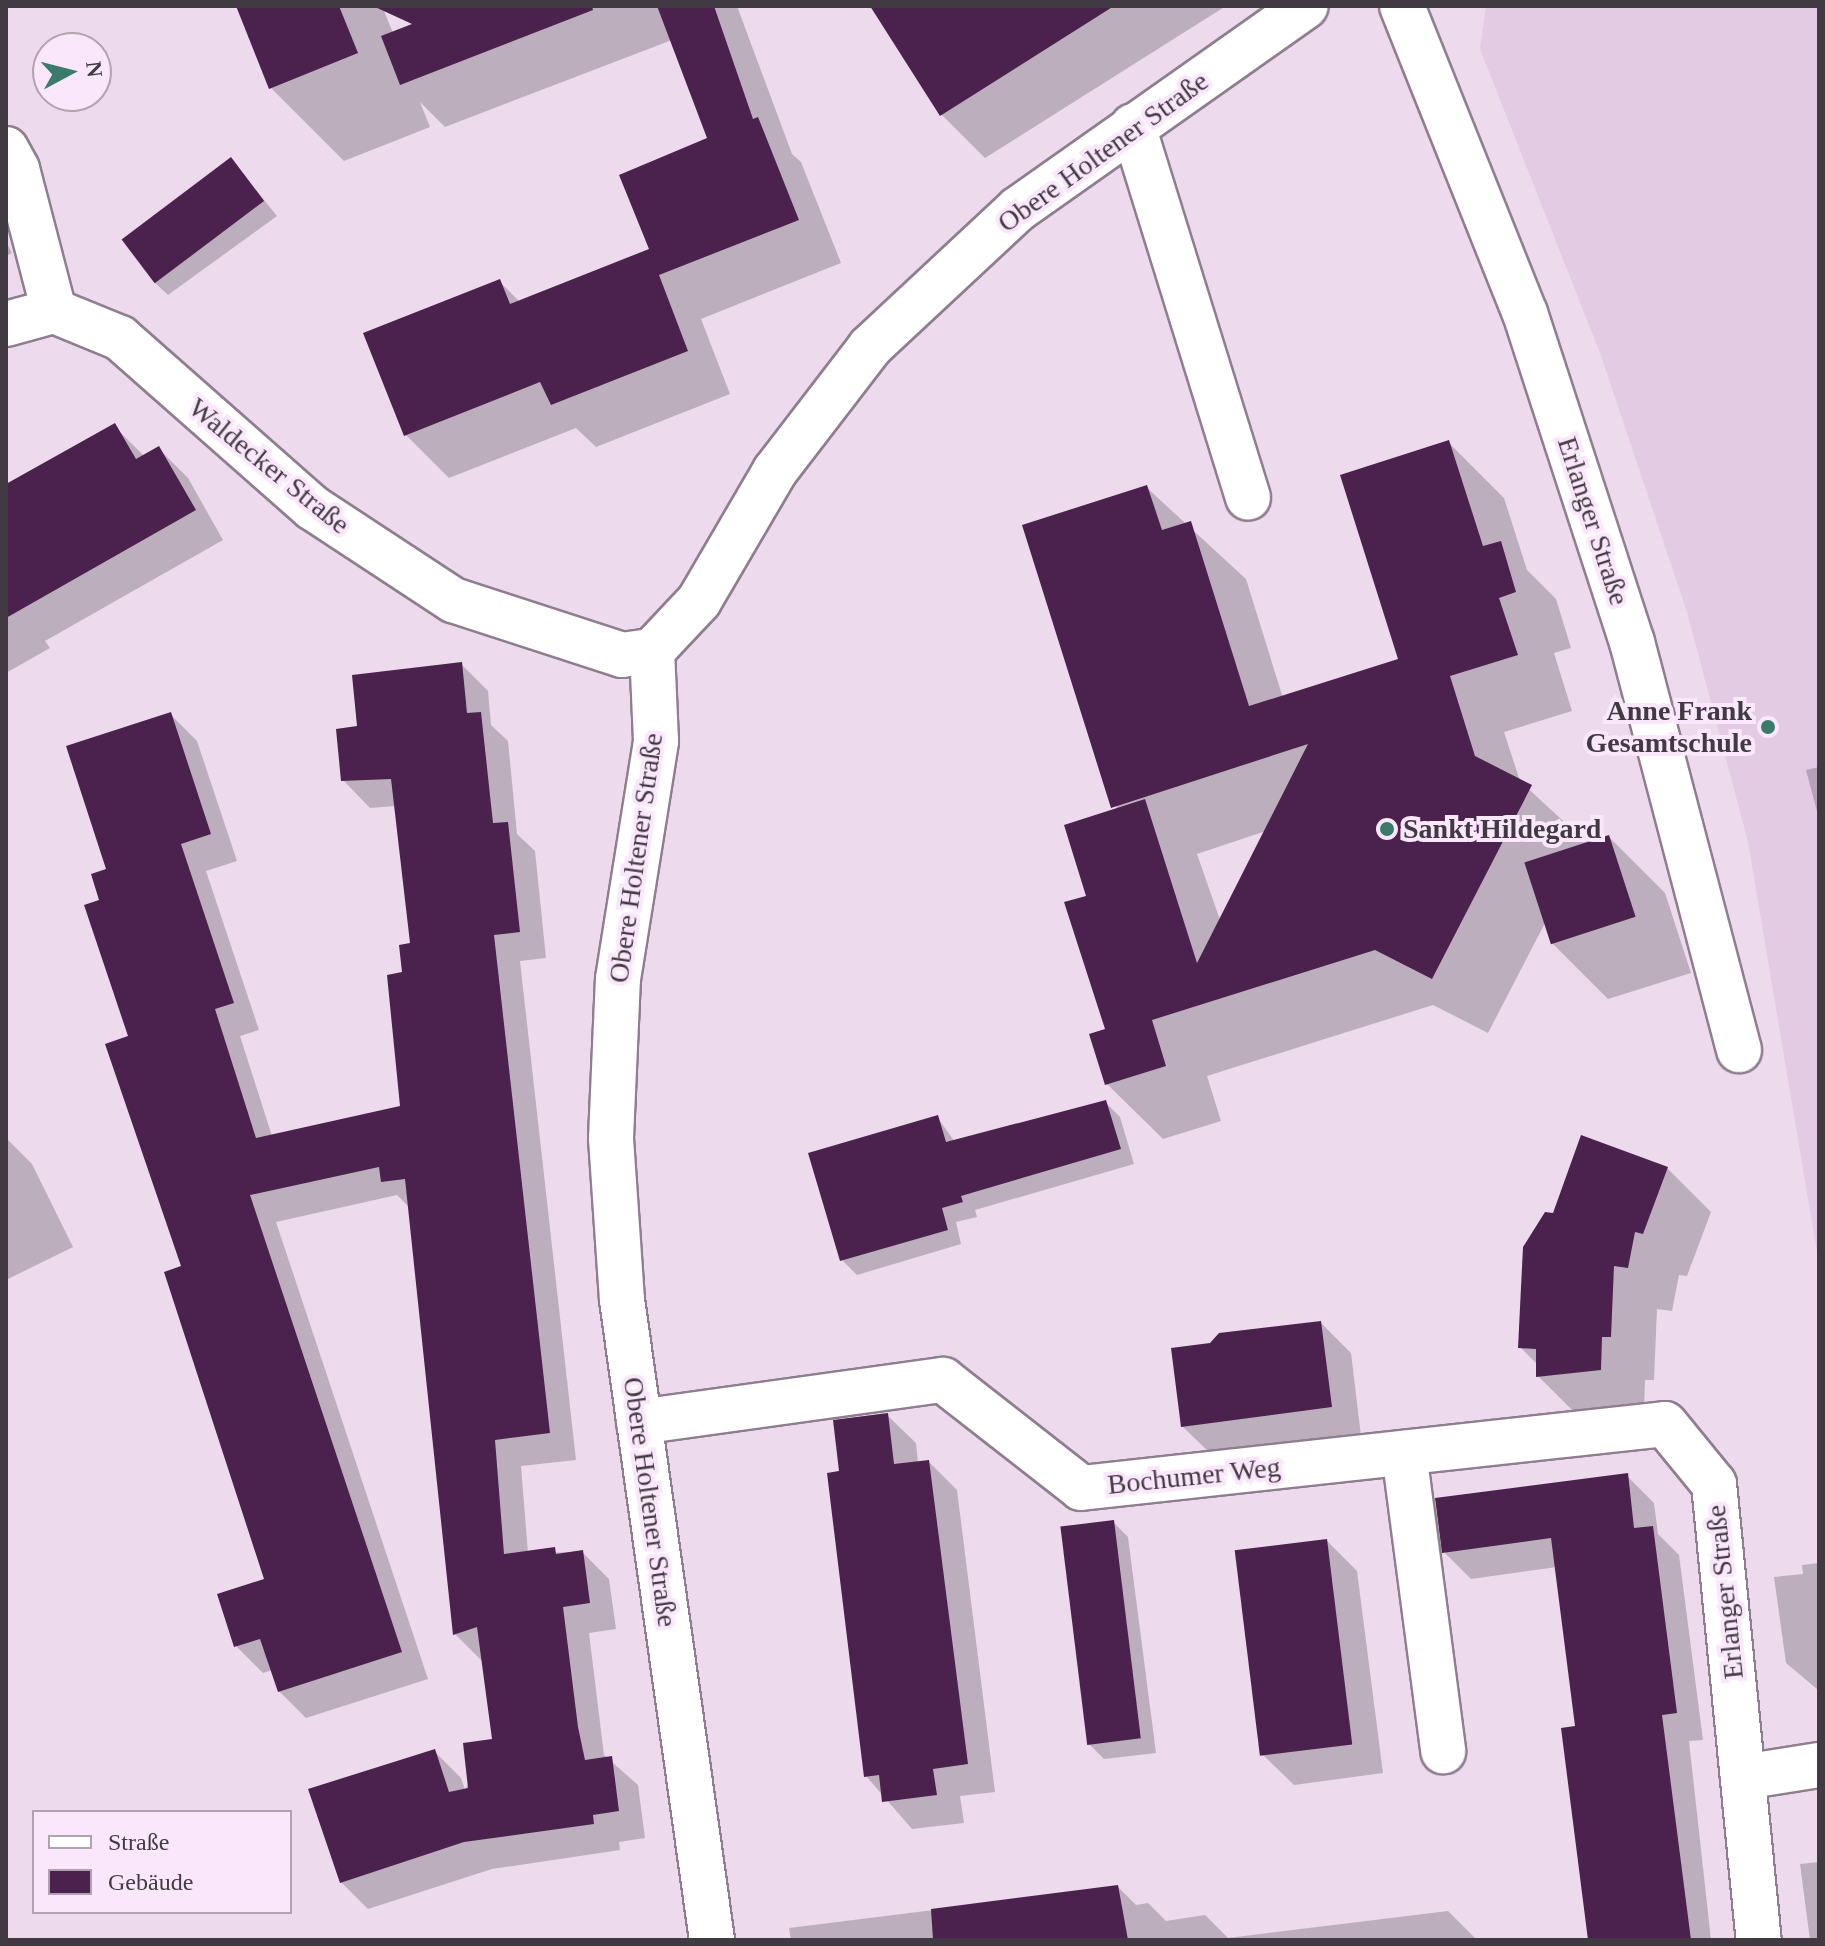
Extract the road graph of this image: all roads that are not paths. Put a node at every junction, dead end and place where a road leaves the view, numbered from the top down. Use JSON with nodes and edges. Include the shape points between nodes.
{"nodes":[{"id":1,"x":1306,"y":6,"type":"edge"},
{"id":2,"x":1402,"y":6,"type":"edge"},
{"id":3,"x":1133,"y":126,"type":"junction"},
{"id":4,"x":6,"y":149,"type":"edge"},
{"id":5,"x":54,"y":311,"type":"junction"},
{"id":6,"x":6,"y":324,"type":"edge"},
{"id":7,"x":1248,"y":498,"type":"dead end"},
{"id":8,"x":652,"y":651,"type":"junction"},
{"id":9,"x":1739,"y":1050,"type":"dead end"},
{"id":10,"x":639,"y":1422,"type":"junction"},
{"id":11,"x":1665,"y":1424,"type":"joint"},
{"id":12,"x":1404,"y":1453,"type":"junction"},
{"id":13,"x":1443,"y":1751,"type":"dead end"},
{"id":14,"x":1819,"y":1765,"type":"edge"},
{"id":15,"x":1743,"y":1777,"type":"junction"},
{"id":16,"x":712,"y":1940,"type":"edge"},
{"id":17,"x":1759,"y":1940,"type":"edge"}],
"edges":[{"from":1,"to":3,"type":"street","name":"Obere Holtener Straße"},
{"from":2,"to":9,"type":"street","name":"Erlanger Straße","via":[[1525,313],[1628,627]]},
{"from":3,"to":7,"type":"street"},
{"from":3,"to":8,"type":"street","name":"Obere Holtener Straße","via":[[1018,209],[870,347],[775,471],[699,601]]},
{"from":4,"to":5,"type":"street","via":[[17,169]]},
{"from":5,"to":6,"type":"street"},
{"from":5,"to":8,"type":"street","name":"Waldecker Straße","via":[[120,338],[313,508],[453,600],[622,655]]},
{"from":8,"to":10,"type":"street","name":"Obere Holtener Straße","via":[[656,741],[618,979],[611,1138],[622,1300]]},
{"from":10,"to":12,"type":"street","name":"Bochumer Weg","via":[[943,1380],[1081,1488]]},
{"from":10,"to":16,"type":"street","name":"Obere Holtener Straße"},
{"from":11,"to":12,"type":"street","name":"Bochumer Weg"},
{"from":11,"to":15,"type":"street","name":"Erlanger Straße","via":[[1714,1484]]},
{"from":12,"to":13,"type":"street"},
{"from":14,"to":15,"type":"street"},
{"from":15,"to":17,"type":"street","name":"Erlanger Straße"}]}
